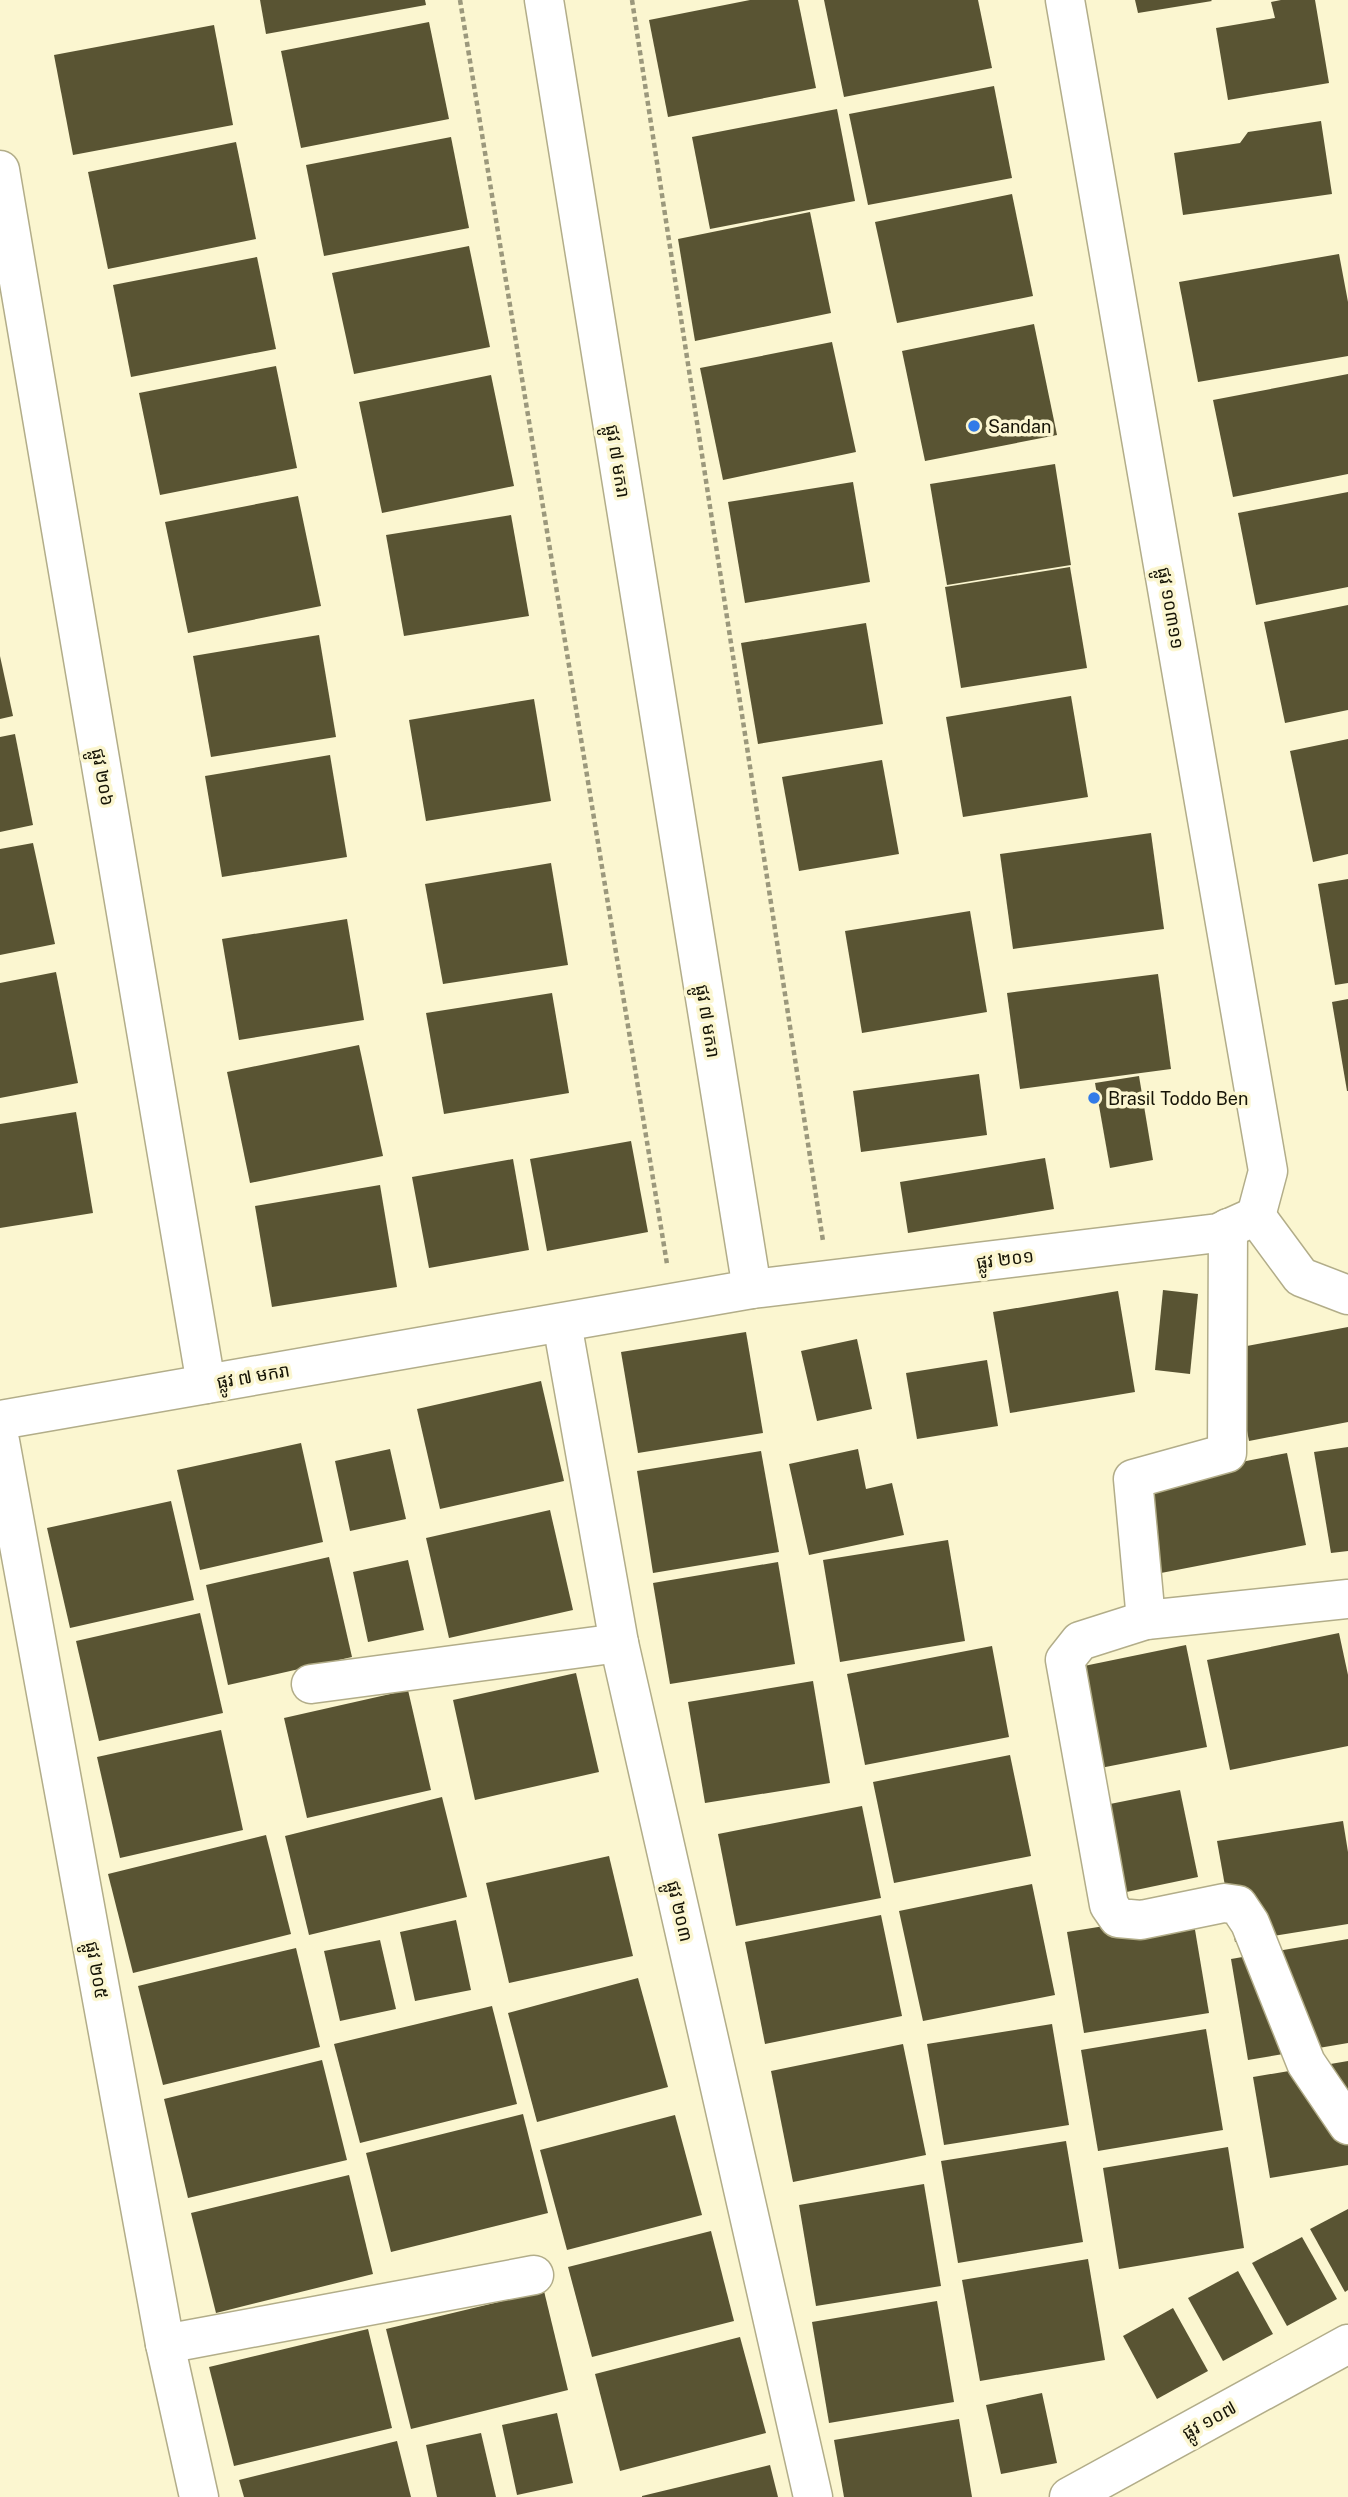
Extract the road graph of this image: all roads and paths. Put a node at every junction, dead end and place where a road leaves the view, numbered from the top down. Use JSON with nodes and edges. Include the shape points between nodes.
{"nodes":[{"id":1,"x":460,"y":0,"type":"edge"},
{"id":2,"x":544,"y":0,"type":"edge"},
{"id":3,"x":632,"y":0,"type":"edge"},
{"id":4,"x":1065,"y":0,"type":"edge"},
{"id":5,"x":0,"y":170,"type":"edge"},
{"id":6,"x":1242,"y":1222,"type":"junction"},
{"id":7,"x":829,"y":1280,"type":"junction"},
{"id":8,"x":752,"y":1289,"type":"junction"},
{"id":9,"x":1348,"y":1295,"type":"edge"},
{"id":10,"x":674,"y":1303,"type":"junction"},
{"id":11,"x":562,"y":1323,"type":"junction"},
{"id":12,"x":206,"y":1384,"type":"junction"},
{"id":13,"x":0,"y":1420,"type":"edge"},
{"id":14,"x":0,"y":1441,"type":"edge"},
{"id":15,"x":1348,"y":1599,"type":"edge"},
{"id":16,"x":1146,"y":1620,"type":"junction"},
{"id":17,"x":619,"y":1643,"type":"junction"},
{"id":18,"x":311,"y":1684,"type":"dead end"},
{"id":19,"x":1348,"y":2125,"type":"edge"},
{"id":20,"x":534,"y":2275,"type":"dead end"},
{"id":21,"x":165,"y":2344,"type":"junction"},
{"id":22,"x":1348,"y":2344,"type":"edge"},
{"id":23,"x":199,"y":2497,"type":"edge"},
{"id":24,"x":813,"y":2497,"type":"edge"},
{"id":25,"x":1069,"y":2497,"type":"edge"}],
"edges":[{"from":1,"to":10,"type":"path"},
{"from":2,"to":8,"type":"street","name":"ផ្លូវ ៧ មករា"},
{"from":3,"to":7,"type":"path"},
{"from":4,"to":6,"type":"street","name":"ផ្លូវ ១០៣១១","via":[[1268,1171]]},
{"from":5,"to":12,"type":"street","name":"ផ្លូវ ២០៦"},
{"from":6,"to":7,"type":"street","name":"ផ្លូវ ២០១","via":[[1218,1233]]},
{"from":6,"to":9,"type":"street","via":[[1301,1277]]},
{"from":6,"to":16,"type":"street","name":"ផ្លូវ ១០៣១១","via":[[1227,1453],[1133,1479]]},
{"from":7,"to":8,"type":"street","name":"ផ្លូវ ២០១"},
{"from":8,"to":10,"type":"street","name":"ផ្លូវ ៧ មករា"},
{"from":10,"to":11,"type":"street","name":"ផ្លូវ ៧ មករា"},
{"from":11,"to":12,"type":"street","name":"ផ្លូវ ៧ មករា"},
{"from":11,"to":17,"type":"street","name":"ផ្លូវ ២០៣"},
{"from":12,"to":13,"type":"street","name":"ផ្លូវ ៧ មករា"},
{"from":14,"to":21,"type":"street","name":"ផ្លូវ ២០៥"},
{"from":15,"to":16,"type":"street"},
{"from":16,"to":19,"type":"street","via":[[1080,1640],[1065,1660],[1109,1905],[1118,1919],[1141,1920],[1224,1903],[1238,1905],[1250,1923],[1306,2063]]},
{"from":17,"to":18,"type":"street"},
{"from":17,"to":24,"type":"street","name":"ផ្លូវ ២០៣"},
{"from":20,"to":21,"type":"street"},
{"from":21,"to":23,"type":"street","name":"ផ្លូវ ២០៥"},
{"from":22,"to":25,"type":"street","name":"ផ្លូវ ១០៧"}]}
